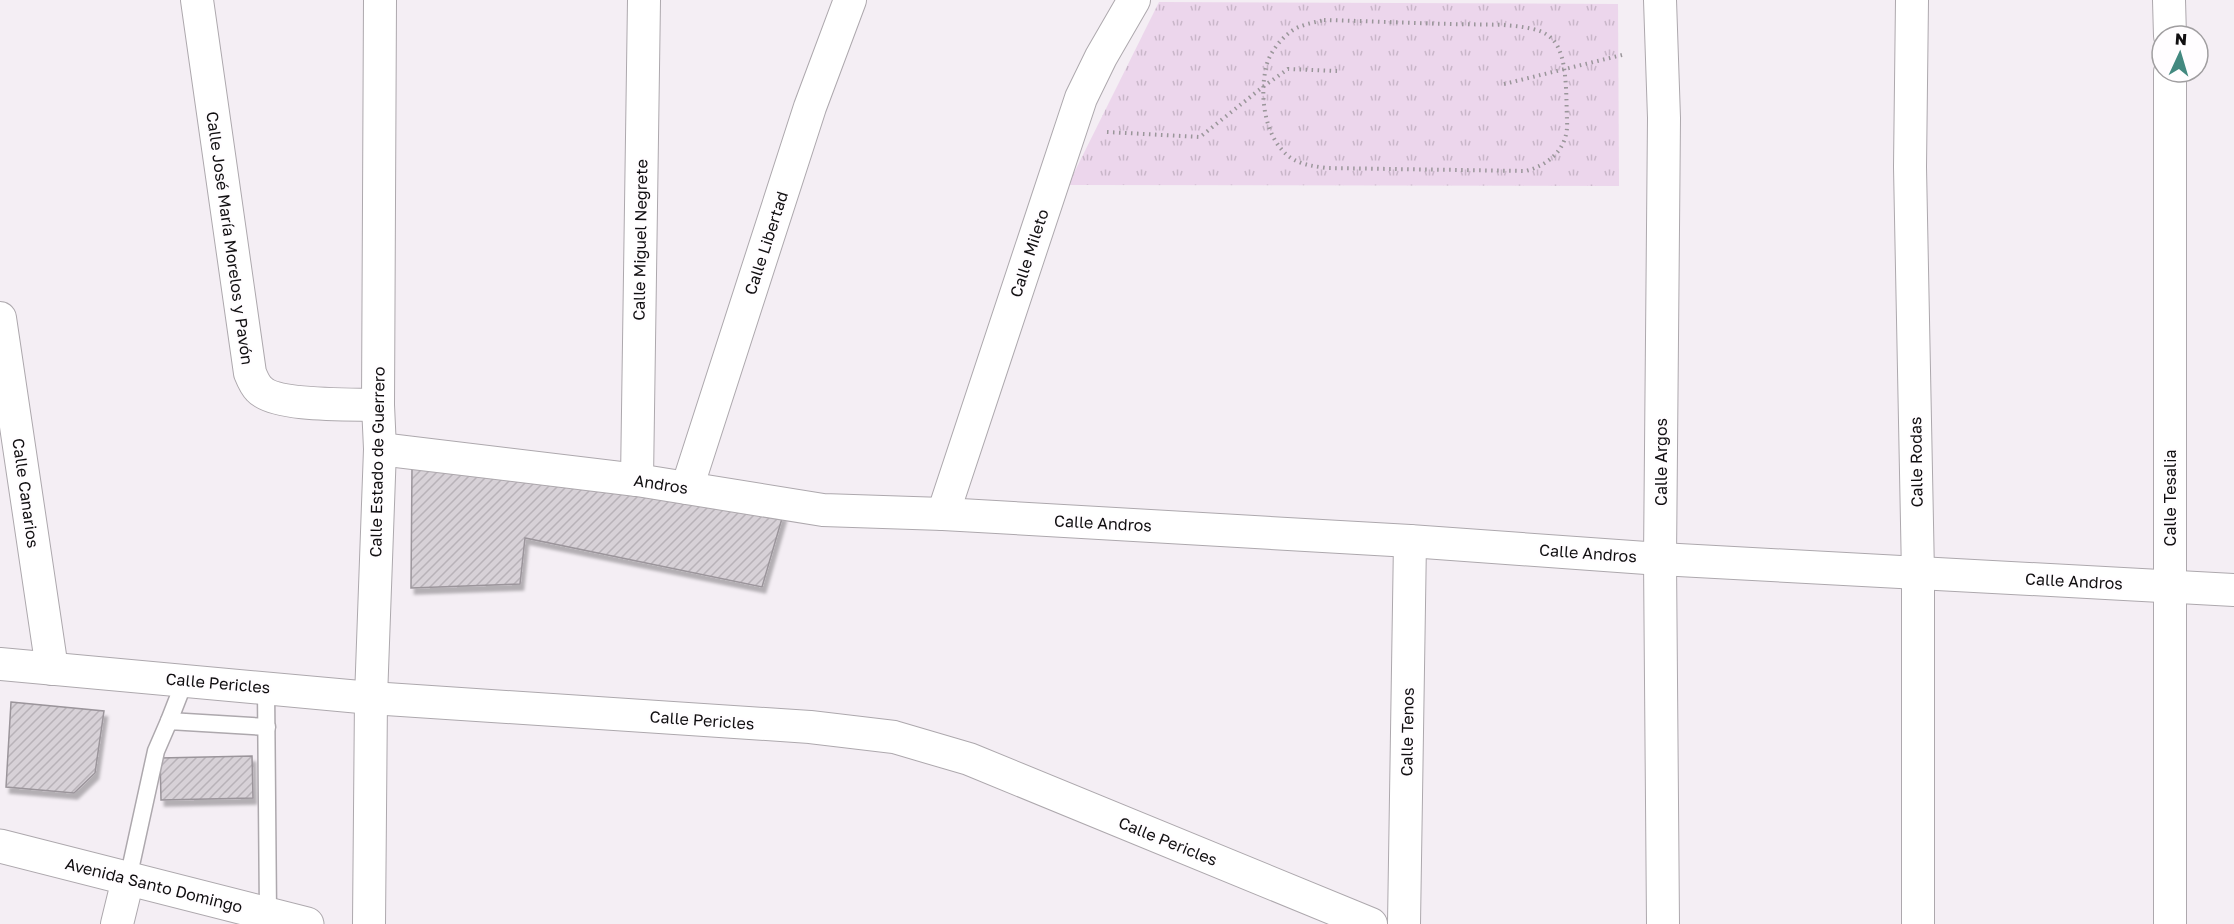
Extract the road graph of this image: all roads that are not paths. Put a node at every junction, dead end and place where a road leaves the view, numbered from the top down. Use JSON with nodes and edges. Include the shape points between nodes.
{"nodes":[{"id":1,"x":196,"y":0,"type":"edge"},
{"id":2,"x":380,"y":0,"type":"edge"},
{"id":3,"x":644,"y":0,"type":"edge"},
{"id":4,"x":850,"y":0,"type":"edge"},
{"id":5,"x":1134,"y":0,"type":"edge"},
{"id":6,"x":1660,"y":0,"type":"edge"},
{"id":7,"x":1912,"y":0,"type":"edge"},
{"id":8,"x":2169,"y":0,"type":"edge"},
{"id":9,"x":2170,"y":24,"type":"edge"},
{"id":10,"x":2170,"y":84,"type":"edge"},
{"id":11,"x":0,"y":318,"type":"edge"},
{"id":12,"x":378,"y":405,"type":"junction"},
{"id":13,"x":380,"y":449,"type":"junction"},
{"id":14,"x":637,"y":480,"type":"junction"},
{"id":15,"x":687,"y":488,"type":"junction"},
{"id":16,"x":943,"y":514,"type":"junction"},
{"id":17,"x":1410,"y":541,"type":"junction"},
{"id":18,"x":1660,"y":559,"type":"junction"},
{"id":19,"x":1918,"y":574,"type":"junction"},
{"id":20,"x":2170,"y":586,"type":"junction"},
{"id":21,"x":2234,"y":590,"type":"edge"},
{"id":22,"x":0,"y":664,"type":"edge"},
{"id":23,"x":52,"y":669,"type":"junction"},
{"id":24,"x":185,"y":680,"type":"junction"},
{"id":25,"x":266,"y":688,"type":"junction"},
{"id":26,"x":372,"y":698,"type":"junction"},
{"id":27,"x":169,"y":721,"type":"junction"},
{"id":28,"x":267,"y":727,"type":"junction"},
{"id":29,"x":0,"y":846,"type":"edge"},
{"id":30,"x":128,"y":879,"type":"junction"},
{"id":31,"x":268,"y":914,"type":"junction"},
{"id":32,"x":117,"y":924,"type":"edge"},
{"id":33,"x":307,"y":924,"type":"edge"},
{"id":34,"x":369,"y":924,"type":"edge"},
{"id":35,"x":1371,"y":924,"type":"edge"},
{"id":36,"x":1404,"y":924,"type":"edge"},
{"id":37,"x":1663,"y":924,"type":"edge"},
{"id":38,"x":1918,"y":924,"type":"edge"},
{"id":39,"x":2170,"y":924,"type":"edge"}],
"edges":[{"from":1,"to":12,"type":"street","name":"Calle José María Morelos y Pavón","via":[[250,373],[258,389],[280,399]]},
{"from":2,"to":12,"type":"street","name":"Calle Estado de Guerrero"},
{"from":3,"to":14,"type":"street","name":"Calle Miguel Negrete"},
{"from":4,"to":15,"type":"street","name":"Calle Libertad","via":[[810,107]]},
{"from":5,"to":16,"type":"street","name":"Calle Mileto","via":[[1081,98]]},
{"from":6,"to":18,"type":"street","name":"Calle Argos","via":[[1664,118]]},
{"from":7,"to":19,"type":"street","name":"Calle Rodas","via":[[1910,166]]},
{"from":8,"to":9,"type":"street"},
{"from":10,"to":20,"type":"street","name":"Calle Tesalia"},
{"from":11,"to":23,"type":"street","name":"Calle Canarios"},
{"from":12,"to":13,"type":"street","name":"Calle Estado de Guerrero"},
{"from":13,"to":14,"type":"street","name":"Andros"},
{"from":13,"to":26,"type":"street","name":"Calle Estado de Guerrero"},
{"from":14,"to":15,"type":"street","name":"Andros"},
{"from":15,"to":16,"type":"street","name":"Andros","via":[[823,510]]},
{"from":16,"to":17,"type":"street","name":"Calle Andros"},
{"from":17,"to":18,"type":"street","name":"Calle Andros"},
{"from":17,"to":36,"type":"street","name":"Calle Tenos"},
{"from":18,"to":19,"type":"street","name":"Calle Andros"},
{"from":18,"to":37,"type":"street","name":"Calle Argos"},
{"from":19,"to":20,"type":"street","name":"Calle Andros"},
{"from":19,"to":38,"type":"street","name":"Calle Rodas"},
{"from":20,"to":21,"type":"street","name":"Calle Andros"},
{"from":20,"to":39,"type":"street","name":"Calle Tesalia"},
{"from":22,"to":23,"type":"street","name":"Calle Pericles"},
{"from":23,"to":24,"type":"street","name":"Calle Pericles"},
{"from":24,"to":25,"type":"street","name":"Calle Pericles"},
{"from":24,"to":27,"type":"lane"},
{"from":25,"to":26,"type":"street","name":"Calle Pericles"},
{"from":25,"to":28,"type":"lane"},
{"from":26,"to":34,"type":"street","name":"Calle Estado de Guerrero"},
{"from":26,"to":35,"type":"street","name":"Calle Pericles","via":[[810,727],[894,737],[969,759]]},
{"from":27,"to":28,"type":"lane"},
{"from":27,"to":30,"type":"lane","via":[[156,751]]},
{"from":28,"to":31,"type":"lane"},
{"from":29,"to":30,"type":"main road","name":"Avenida Santo Domingo"},
{"from":30,"to":31,"type":"main road","name":"Avenida Santo Domingo"},
{"from":30,"to":32,"type":"street"},
{"from":31,"to":33,"type":"main road","name":"Avenida Santo Domingo"}]}
